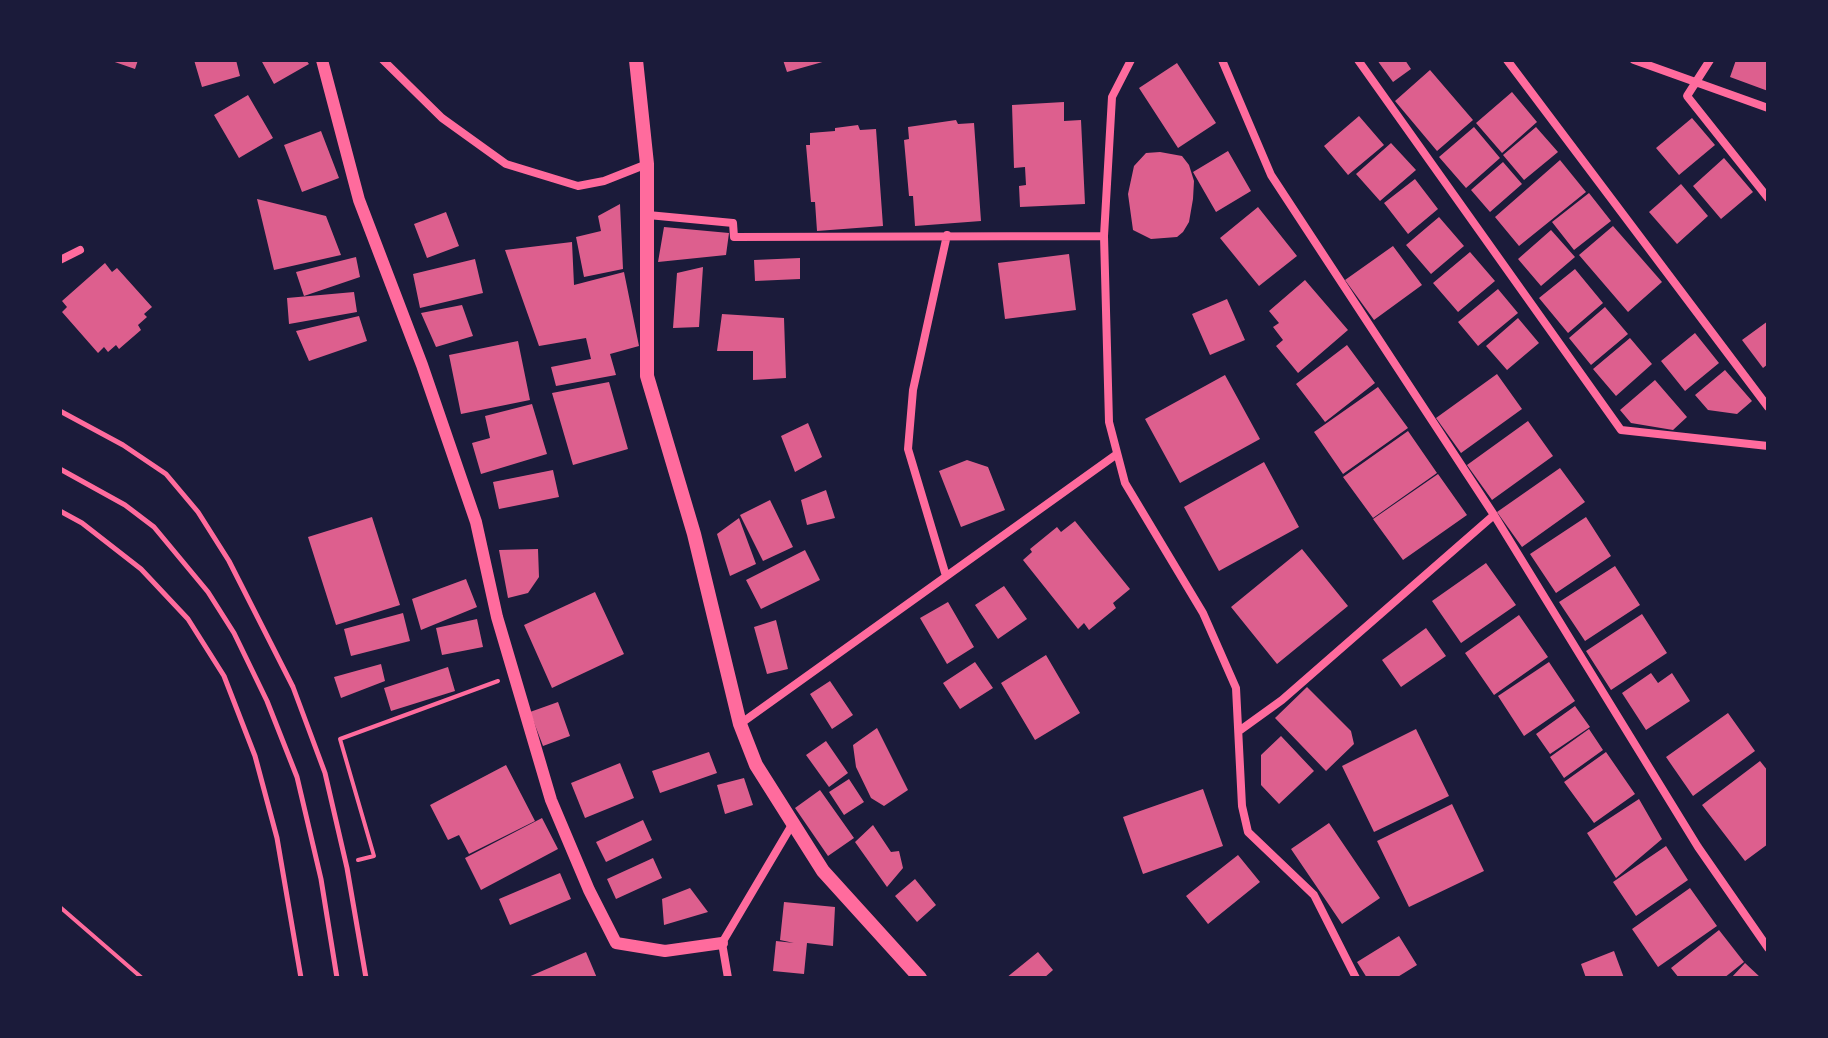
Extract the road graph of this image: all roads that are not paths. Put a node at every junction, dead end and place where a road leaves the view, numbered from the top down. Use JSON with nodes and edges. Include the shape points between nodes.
{"nodes":[{"id":1,"x":322,"y":60,"type":"edge"},
{"id":2,"x":383,"y":60,"type":"edge"},
{"id":3,"x":636,"y":60,"type":"edge"},
{"id":4,"x":1131,"y":60,"type":"edge"},
{"id":5,"x":1222,"y":60,"type":"edge"},
{"id":6,"x":1358,"y":60,"type":"edge"},
{"id":7,"x":1507,"y":60,"type":"edge"},
{"id":8,"x":1634,"y":60,"type":"edge"},
{"id":9,"x":1710,"y":60,"type":"edge"},
{"id":10,"x":1696,"y":81,"type":"junction"},
{"id":11,"x":1768,"y":108,"type":"edge"},
{"id":12,"x":647,"y":164,"type":"junction"},
{"id":13,"x":1768,"y":198,"type":"edge"},
{"id":14,"x":648,"y":215,"type":"junction"},
{"id":15,"x":947,"y":235,"type":"junction"},
{"id":16,"x":1104,"y":236,"type":"junction"},
{"id":17,"x":80,"y":250,"type":"dead end"},
{"id":18,"x":60,"y":260,"type":"edge"},
{"id":19,"x":1768,"y":407,"type":"edge"},
{"id":20,"x":60,"y":411,"type":"edge"},
{"id":21,"x":1768,"y":446,"type":"edge"},
{"id":22,"x":1117,"y":454,"type":"junction"},
{"id":23,"x":60,"y":469,"type":"edge"},
{"id":24,"x":60,"y":511,"type":"edge"},
{"id":25,"x":1494,"y":515,"type":"junction"},
{"id":26,"x":946,"y":576,"type":"junction"},
{"id":27,"x":740,"y":724,"type":"junction"},
{"id":28,"x":1239,"y":731,"type":"junction"},
{"id":29,"x":793,"y":823,"type":"junction"},
{"id":30,"x":722,"y":943,"type":"junction"},
{"id":31,"x":1768,"y":948,"type":"edge"},
{"id":32,"x":301,"y":978,"type":"edge"},
{"id":33,"x":337,"y":978,"type":"edge"},
{"id":34,"x":366,"y":978,"type":"edge"},
{"id":35,"x":728,"y":978,"type":"edge"},
{"id":36,"x":920,"y":978,"type":"edge"},
{"id":37,"x":1356,"y":978,"type":"edge"}],
"edges":[{"from":1,"to":30,"type":"street","via":[[359,200],[476,522],[497,617],[551,800],[589,890],[616,943],[665,951]]},
{"from":2,"to":12,"type":"street","via":[[442,118],[506,164],[578,186]]},
{"from":3,"to":12,"type":"main road"},
{"from":4,"to":16,"type":"street","via":[[1112,97]]},
{"from":5,"to":25,"type":"street","via":[[1271,175]]},
{"from":6,"to":21,"type":"street","via":[[1621,430]]},
{"from":7,"to":19,"type":"street"},
{"from":8,"to":10,"type":"street"},
{"from":9,"to":10,"type":"street"},
{"from":10,"to":11,"type":"street"},
{"from":10,"to":13,"type":"street","via":[[1687,96]]},
{"from":12,"to":14,"type":"main road"},
{"from":14,"to":15,"type":"street","via":[[733,223],[734,237]]},
{"from":14,"to":27,"type":"main road","via":[[647,376],[694,534]]},
{"from":15,"to":16,"type":"street"},
{"from":15,"to":26,"type":"street","via":[[913,390],[908,449]]},
{"from":16,"to":22,"type":"street","via":[[1109,422]]},
{"from":17,"to":18,"type":"street"},
{"from":20,"to":34,"type":"lane","via":[[166,474],[229,561],[293,687],[325,773]]},
{"from":22,"to":26,"type":"street"},
{"from":22,"to":28,"type":"street","via":[[1125,483],[1209,626],[1236,688]]},
{"from":23,"to":33,"type":"lane","via":[[154,527],[234,633],[297,777]]},
{"from":24,"to":32,"type":"lane","via":[[141,569],[188,619],[224,676],[255,756],[277,838]]},
{"from":25,"to":28,"type":"street","via":[[1282,700]]},
{"from":25,"to":31,"type":"street","via":[[1698,847]]},
{"from":26,"to":27,"type":"street"},
{"from":27,"to":29,"type":"main road","via":[[756,765]]},
{"from":28,"to":37,"type":"street","via":[[1248,832],[1314,895]]},
{"from":29,"to":30,"type":"street"},
{"from":29,"to":36,"type":"main road","via":[[823,871]]},
{"from":30,"to":35,"type":"street"}]}
